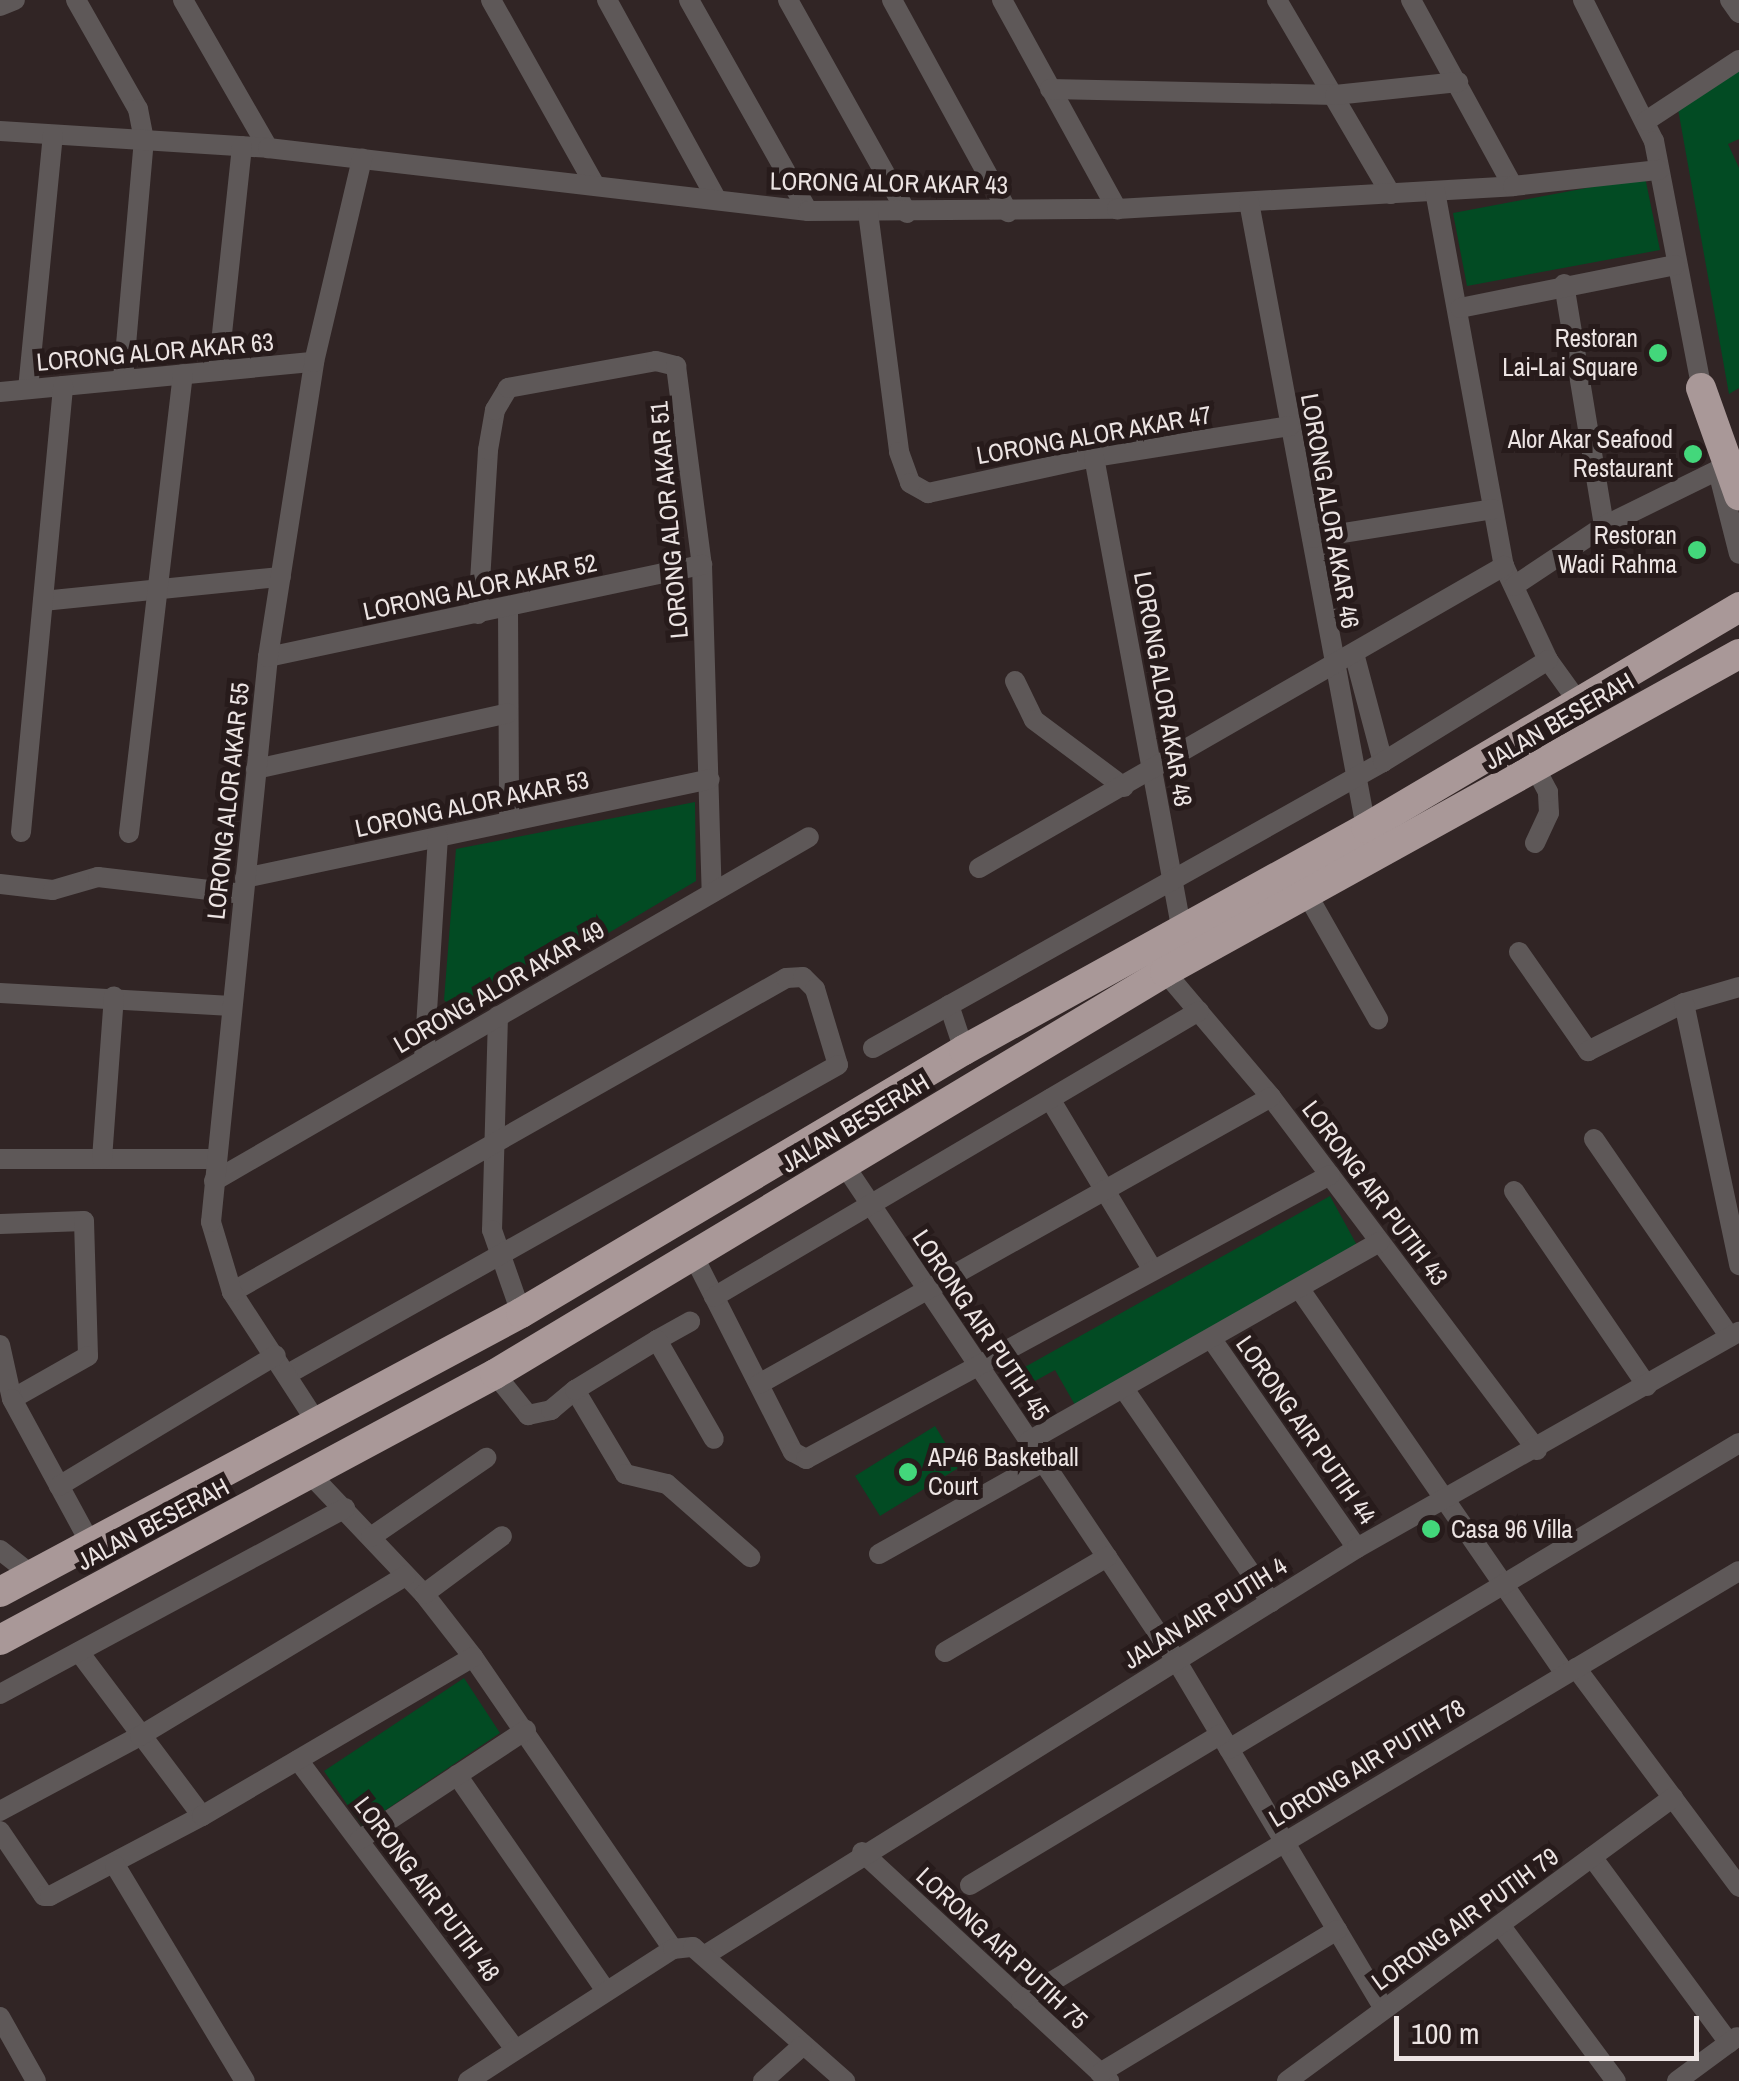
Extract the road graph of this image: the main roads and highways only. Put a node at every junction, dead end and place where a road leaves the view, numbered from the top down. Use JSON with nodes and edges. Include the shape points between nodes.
{"nodes":[{"id":1,"x":1701,"y":388,"type":"road end"},
{"id":2,"x":1739,"y":495,"type":"edge"},
{"id":3,"x":1739,"y":607,"type":"edge"},
{"id":4,"x":1739,"y":654,"type":"edge"},
{"id":5,"x":0,"y":1592,"type":"edge"},
{"id":6,"x":0,"y":1640,"type":"edge"}],
"edges":[{"from":1,"to":2,"type":"highway"},
{"from":3,"to":5,"type":"highway","name":"JALAN BESERAH","via":[[1366,828],[964,1050],[521,1313]]},
{"from":4,"to":6,"type":"highway","name":"JALAN BESERAH","via":[[1165,972],[496,1374]]}]}
